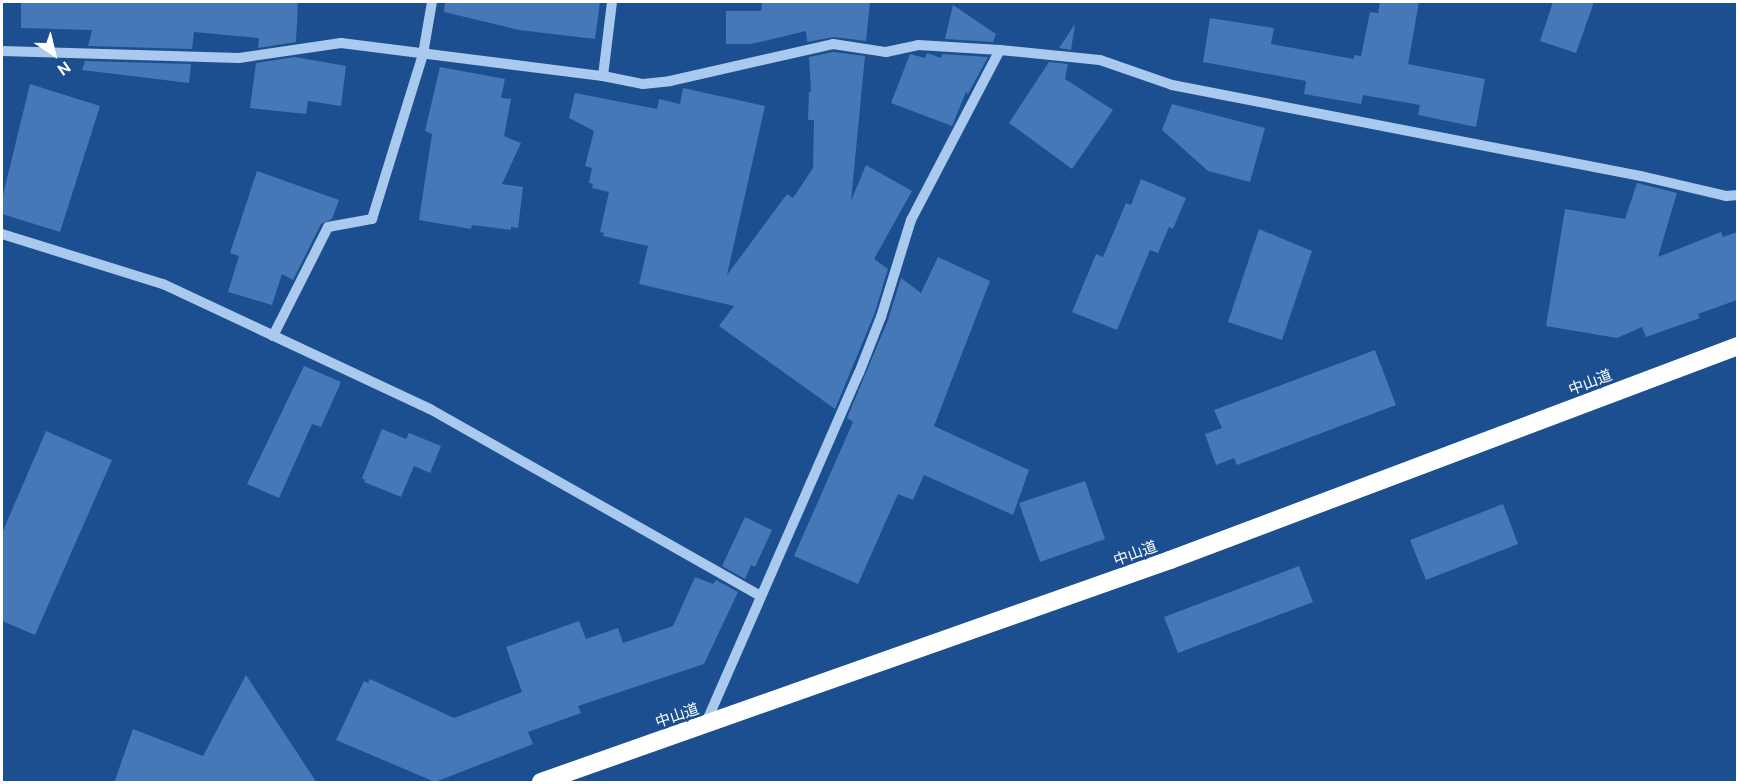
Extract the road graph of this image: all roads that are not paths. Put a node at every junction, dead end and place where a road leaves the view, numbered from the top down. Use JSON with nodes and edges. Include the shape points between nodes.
{"nodes":[{"id":1,"x":432,"y":2,"type":"edge"},
{"id":2,"x":612,"y":2,"type":"edge"},
{"id":3,"x":1000,"y":50,"type":"junction"},
{"id":4,"x":2,"y":51,"type":"edge"},
{"id":5,"x":423,"y":54,"type":"junction"},
{"id":6,"x":603,"y":76,"type":"junction"},
{"id":7,"x":1737,"y":195,"type":"edge"},
{"id":8,"x":2,"y":234,"type":"edge"},
{"id":9,"x":273,"y":336,"type":"junction"},
{"id":10,"x":1737,"y":346,"type":"edge"},
{"id":11,"x":760,"y":596,"type":"junction"},
{"id":12,"x":705,"y":725,"type":"junction"},
{"id":13,"x":541,"y":783,"type":"edge"}],
"edges":[{"from":1,"to":5,"type":"street"},
{"from":2,"to":6,"type":"street"},
{"from":3,"to":6,"type":"street","via":[[918,45],[886,52],[833,44],[670,81],[643,84]]},
{"from":3,"to":7,"type":"street","via":[[1100,60],[1172,85],[1726,196]]},
{"from":3,"to":11,"type":"street","via":[[911,220],[859,373]]},
{"from":4,"to":5,"type":"street","via":[[238,58],[341,43]]},
{"from":5,"to":6,"type":"street"},
{"from":5,"to":9,"type":"street","via":[[372,219],[328,226]]},
{"from":8,"to":9,"type":"street","via":[[163,284]]},
{"from":9,"to":11,"type":"street","via":[[430,409]]},
{"from":10,"to":12,"type":"highway","name":"中山道","via":[[1170,560]]},
{"from":11,"to":12,"type":"street"},
{"from":12,"to":13,"type":"highway","name":"中山道"}]}
